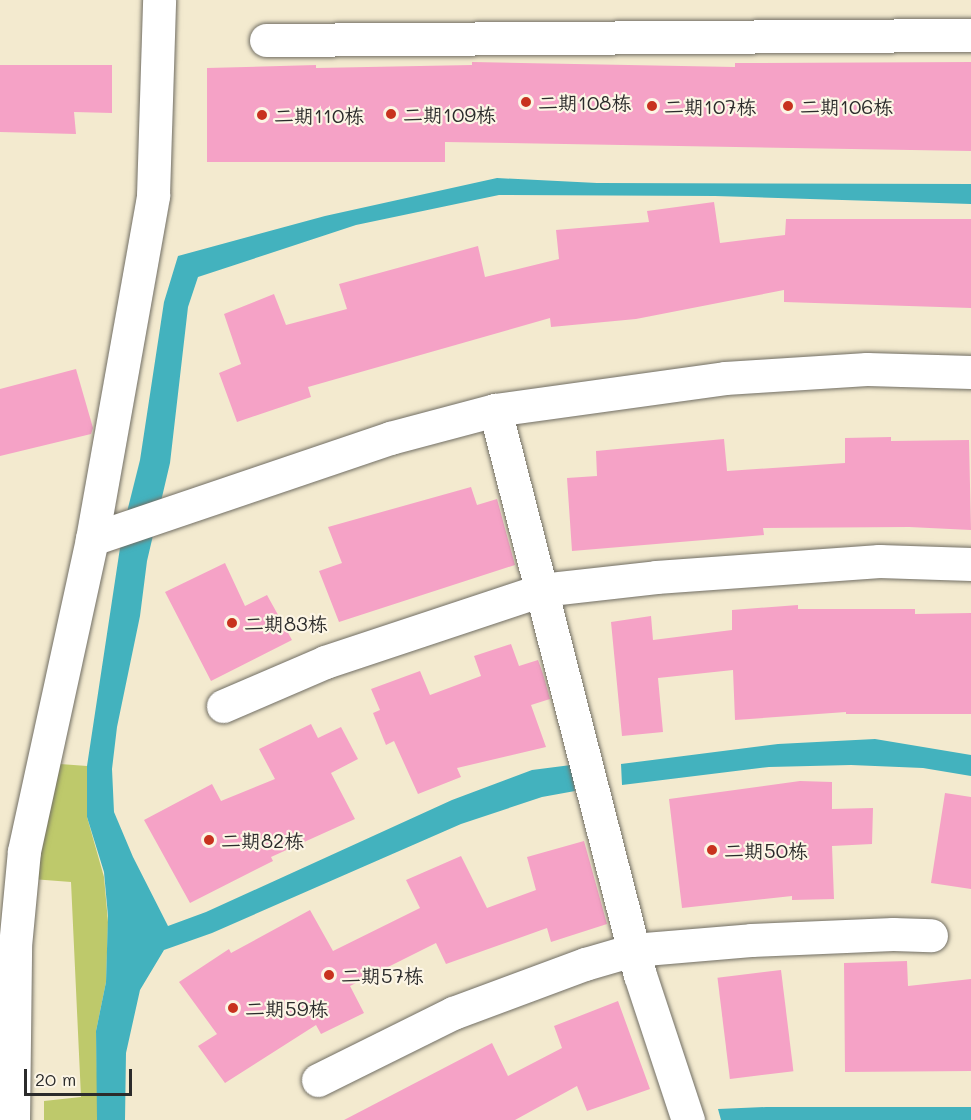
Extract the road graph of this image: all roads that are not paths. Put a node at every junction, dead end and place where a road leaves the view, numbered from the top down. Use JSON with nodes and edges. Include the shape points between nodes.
{"nodes":[{"id":1,"x":159,"y":0,"type":"edge"},
{"id":2,"x":971,"y":35,"type":"edge"},
{"id":3,"x":266,"y":40,"type":"dead end"},
{"id":4,"x":971,"y":372,"type":"edge"},
{"id":5,"x":495,"y":411,"type":"junction"},
{"id":6,"x":92,"y":539,"type":"junction"},
{"id":7,"x":971,"y":564,"type":"edge"},
{"id":8,"x":541,"y":591,"type":"junction"},
{"id":9,"x":223,"y":706,"type":"dead end"},
{"id":10,"x":931,"y":935,"type":"dead end"},
{"id":11,"x":633,"y":950,"type":"junction"},
{"id":12,"x":318,"y":1080,"type":"dead end"},
{"id":13,"x":13,"y":1120,"type":"edge"},
{"id":14,"x":688,"y":1120,"type":"edge"}],
"edges":[{"from":1,"to":6,"type":"street","via":[[153,195]]},
{"from":2,"to":3,"type":"street"},
{"from":4,"to":5,"type":"street","via":[[867,369],[725,378]]},
{"from":5,"to":6,"type":"street","via":[[390,438]]},
{"from":5,"to":8,"type":"street"},
{"from":6,"to":13,"type":"street","via":[[24,851],[15,946]]},
{"from":7,"to":8,"type":"street","via":[[879,561],[656,577]]},
{"from":8,"to":9,"type":"street","via":[[325,662]]},
{"from":8,"to":11,"type":"street"},
{"from":10,"to":11,"type":"street","via":[[774,939]]},
{"from":11,"to":12,"type":"street","via":[[453,1013]]},
{"from":11,"to":14,"type":"street"}]}
